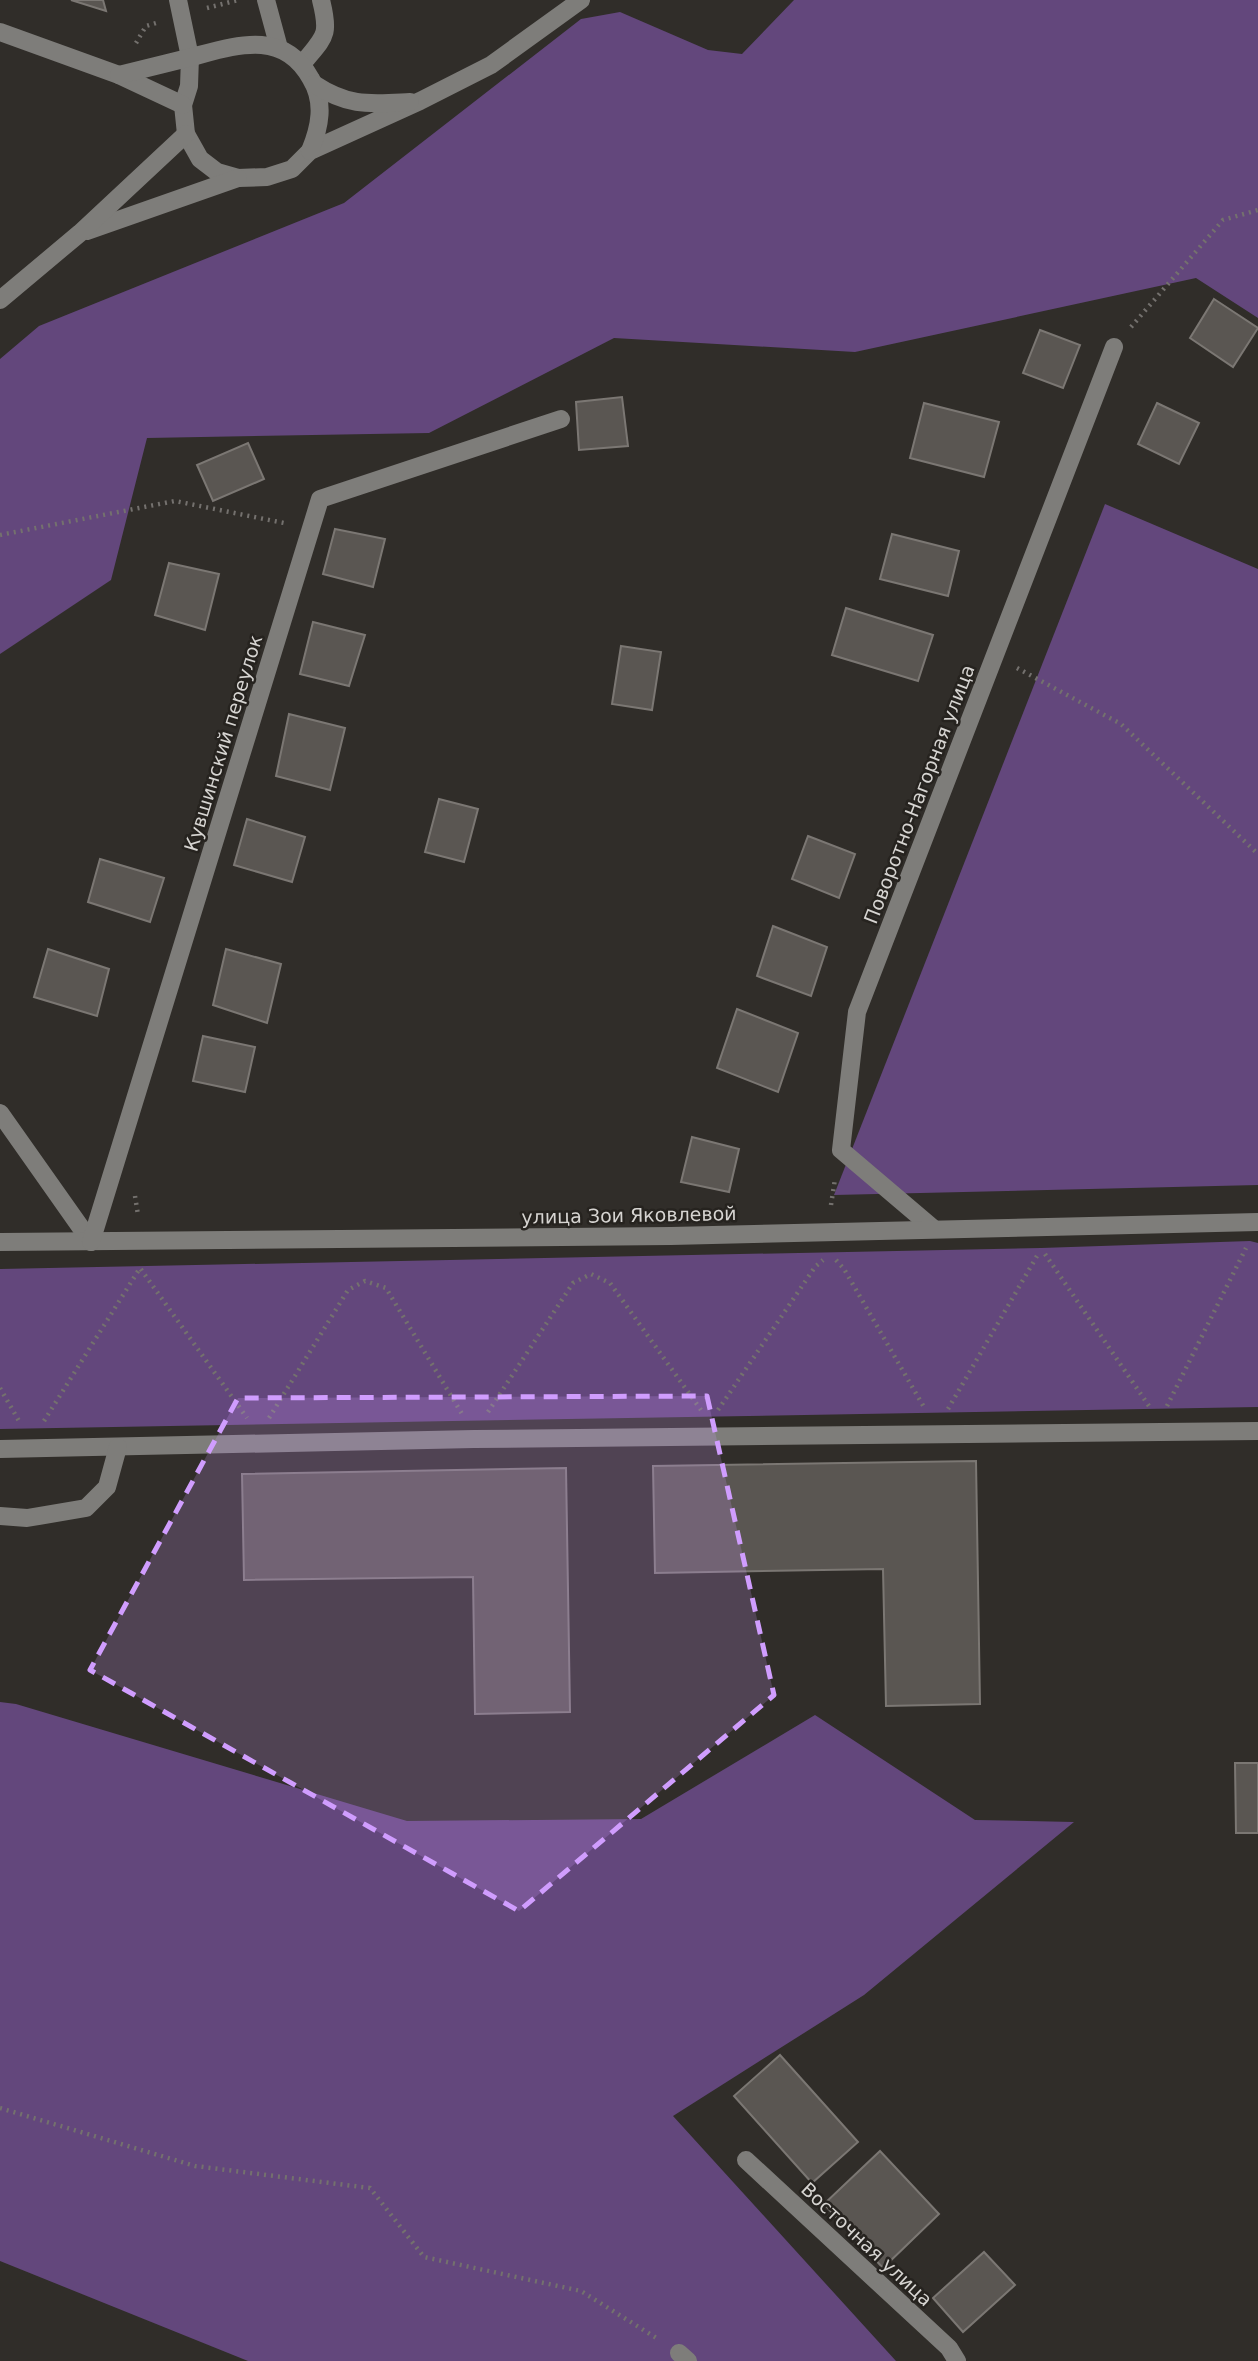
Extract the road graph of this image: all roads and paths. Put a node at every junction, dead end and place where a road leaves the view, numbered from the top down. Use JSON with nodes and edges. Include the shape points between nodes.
{"nodes":[{"id":1,"x":178,"y":0,"type":"edge"},
{"id":2,"x":238,"y":0,"type":"edge"},
{"id":3,"x":266,"y":0,"type":"edge"},
{"id":4,"x":321,"y":0,"type":"edge"},
{"id":5,"x":581,"y":0,"type":"edge"},
{"id":6,"x":199,"y":10,"type":"dead end"},
{"id":7,"x":161,"y":22,"type":"dead end"},
{"id":8,"x":0,"y":32,"type":"edge"},
{"id":9,"x":135,"y":46,"type":"dead end"},
{"id":10,"x":224,"y":48,"type":"junction"},
{"id":11,"x":279,"y":48,"type":"junction"},
{"id":12,"x":190,"y":57,"type":"junction"},
{"id":13,"x":303,"y":63,"type":"junction"},
{"id":14,"x":119,"y":75,"type":"junction"},
{"id":15,"x":314,"y":84,"type":"junction"},
{"id":16,"x":189,"y":86,"type":"junction"},
{"id":17,"x":420,"y":102,"type":"junction"},
{"id":18,"x":183,"y":105,"type":"junction"},
{"id":19,"x":186,"y":134,"type":"junction"},
{"id":20,"x":310,"y":151,"type":"junction"},
{"id":21,"x":238,"y":177,"type":"junction"},
{"id":22,"x":1258,"y":210,"type":"edge"},
{"id":23,"x":80,"y":233,"type":"junction"},
{"id":24,"x":0,"y":299,"type":"edge"},
{"id":25,"x":1114,"y":347,"type":"joint"},
{"id":26,"x":561,"y":419,"type":"dead end"},
{"id":27,"x":310,"y":528,"type":"junction"},
{"id":28,"x":0,"y":535,"type":"edge"},
{"id":29,"x":995,"y":656,"type":"junction"},
{"id":30,"x":1258,"y":854,"type":"edge"},
{"id":31,"x":0,"y":1114,"type":"edge"},
{"id":32,"x":1258,"y":1222,"type":"edge"},
{"id":33,"x":934,"y":1229,"type":"junction"},
{"id":34,"x":1250,"y":1241,"type":"dead end"},
{"id":35,"x":0,"y":1242,"type":"edge"},
{"id":36,"x":90,"y":1242,"type":"junction"},
{"id":37,"x":0,"y":1388,"type":"edge"},
{"id":38,"x":1151,"y":1409,"type":"dead end"},
{"id":39,"x":1166,"y":1409,"type":"dead end"},
{"id":40,"x":927,"y":1412,"type":"dead end"},
{"id":41,"x":946,"y":1412,"type":"dead end"},
{"id":42,"x":705,"y":1416,"type":"dead end"},
{"id":43,"x":714,"y":1416,"type":"dead end"},
{"id":44,"x":466,"y":1420,"type":"dead end"},
{"id":45,"x":483,"y":1420,"type":"dead end"},
{"id":46,"x":252,"y":1424,"type":"dead end"},
{"id":47,"x":265,"y":1424,"type":"dead end"},
{"id":48,"x":41,"y":1427,"type":"dead end"},
{"id":49,"x":23,"y":1428,"type":"dead end"},
{"id":50,"x":1258,"y":1431,"type":"edge"},
{"id":51,"x":118,"y":1447,"type":"junction"},
{"id":52,"x":0,"y":1449,"type":"edge"},
{"id":53,"x":0,"y":1516,"type":"edge"},
{"id":54,"x":0,"y":2108,"type":"edge"},
{"id":55,"x":746,"y":2160,"type":"dead end"},
{"id":56,"x":684,"y":2357,"type":"edge"},
{"id":57,"x":957,"y":2361,"type":"edge"}],
"edges":[{"from":1,"to":12,"type":"street"},
{"from":2,"to":6,"type":"path"},
{"from":3,"to":11,"type":"street"},
{"from":4,"to":13,"type":"street","via":[[327,22],[325,36]]},
{"from":5,"to":17,"type":"street","via":[[492,65]]},
{"from":7,"to":9,"type":"path","via":[[146,26]]},
{"from":8,"to":14,"type":"street"},
{"from":10,"to":11,"type":"street","via":[[253,43]]},
{"from":10,"to":12,"type":"street"},
{"from":10,"to":16,"type":"street","via":[[200,64]]},
{"from":11,"to":13,"type":"street"},
{"from":12,"to":14,"type":"street"},
{"from":12,"to":16,"type":"street"},
{"from":13,"to":15,"type":"street"},
{"from":14,"to":18,"type":"street"},
{"from":15,"to":17,"type":"street","via":[[335,97],[368,104]]},
{"from":15,"to":20,"type":"street","via":[[319,129]]},
{"from":16,"to":18,"type":"street"},
{"from":17,"to":20,"type":"street"},
{"from":18,"to":19,"type":"street"},
{"from":19,"to":21,"type":"street","via":[[200,159],[217,172]]},
{"from":19,"to":23,"type":"street"},
{"from":20,"to":21,"type":"street","via":[[292,169],[267,177]]},
{"from":21,"to":23,"type":"street"},
{"from":22,"to":25,"type":"path","via":[[1223,220]]},
{"from":23,"to":24,"type":"street"},
{"from":25,"to":29,"type":"street","name":"Поворотно-Нагорная улица"},
{"from":26,"to":27,"type":"street","name":"Кувшинский переулок","via":[[320,499]]},
{"from":27,"to":28,"type":"path","via":[[175,501]]},
{"from":27,"to":36,"type":"street","name":"Кувшинский переулок"},
{"from":29,"to":30,"type":"path","via":[[1121,724]]},
{"from":29,"to":33,"type":"street","name":"Поворотно-Нагорная улица","via":[[857,1013],[841,1150]]},
{"from":31,"to":36,"type":"street"},
{"from":32,"to":33,"type":"street","name":"улица Зои Яковлевой"},
{"from":33,"to":36,"type":"street","name":"улица Зои Яковлевой"},
{"from":34,"to":39,"type":"path"},
{"from":35,"to":36,"type":"street","name":"улица Зои Яковлевой"},
{"from":37,"to":49,"type":"path"},
{"from":38,"to":41,"type":"path","via":[[1041,1248]]},
{"from":40,"to":43,"type":"path","via":[[845,1269],[830,1253],[815,1267]]},
{"from":42,"to":45,"type":"path","via":[[610,1283],[591,1274],[573,1283]]},
{"from":44,"to":47,"type":"path","via":[[386,1288],[365,1281],[348,1290]]},
{"from":46,"to":48,"type":"path","via":[[140,1268]]},
{"from":50,"to":51,"type":"street"},
{"from":51,"to":52,"type":"street"},
{"from":51,"to":53,"type":"street","via":[[107,1487],[86,1508],[27,1518]]},
{"from":54,"to":56,"type":"path","via":[[195,2166],[370,2188],[424,2257],[581,2291]]},
{"from":55,"to":57,"type":"street","name":"Восточная улица","via":[[949,2348]]}]}
